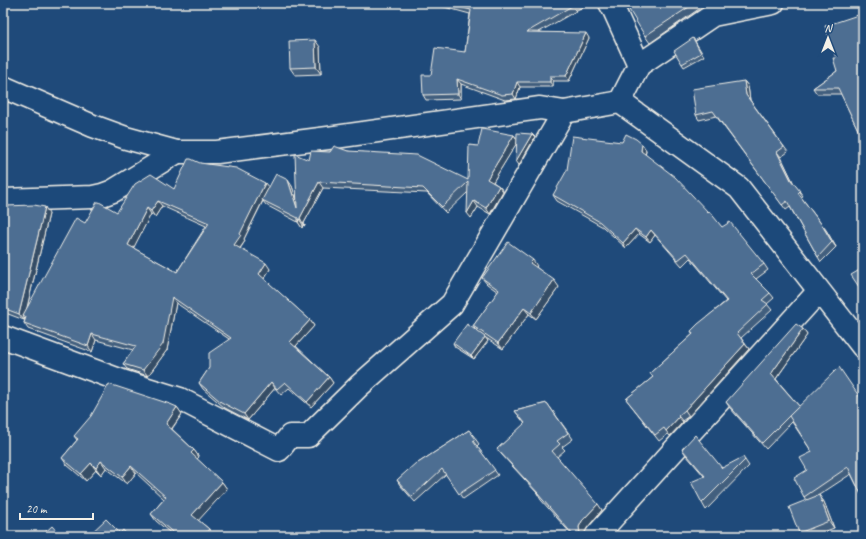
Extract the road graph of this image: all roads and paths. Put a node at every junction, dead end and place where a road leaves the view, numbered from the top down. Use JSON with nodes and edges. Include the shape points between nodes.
{"nodes":[{"id":1,"x":773,"y":3,"type":"edge"},
{"id":2,"x":614,"y":5,"type":"edge"},
{"id":3,"x":639,"y":65,"type":"junction"},
{"id":4,"x":3,"y":87,"type":"edge"},
{"id":5,"x":620,"y":102,"type":"junction"},
{"id":6,"x":564,"y":112,"type":"junction"},
{"id":7,"x":177,"y":152,"type":"junction"},
{"id":8,"x":3,"y":200,"type":"edge"},
{"id":9,"x":818,"y":292,"type":"junction"},
{"id":10,"x":3,"y":337,"type":"edge"},
{"id":11,"x":863,"y":347,"type":"edge"},
{"id":12,"x":596,"y":536,"type":"edge"}],
"edges":[{"from":1,"to":3,"type":"street","via":[[713,15]]},
{"from":2,"to":3,"type":"street"},
{"from":3,"to":5,"type":"street"},
{"from":4,"to":7,"type":"street","via":[[93,126]]},
{"from":5,"to":6,"type":"street"},
{"from":5,"to":9,"type":"street","via":[[739,188]]},
{"from":6,"to":7,"type":"street","via":[[540,108],[217,152]]},
{"from":6,"to":10,"type":"street","via":[[452,304],[359,386],[308,436],[290,436],[279,450],[180,399],[125,382]]},
{"from":7,"to":8,"type":"street","via":[[102,195]]},
{"from":9,"to":11,"type":"street"},
{"from":9,"to":12,"type":"street"}]}
